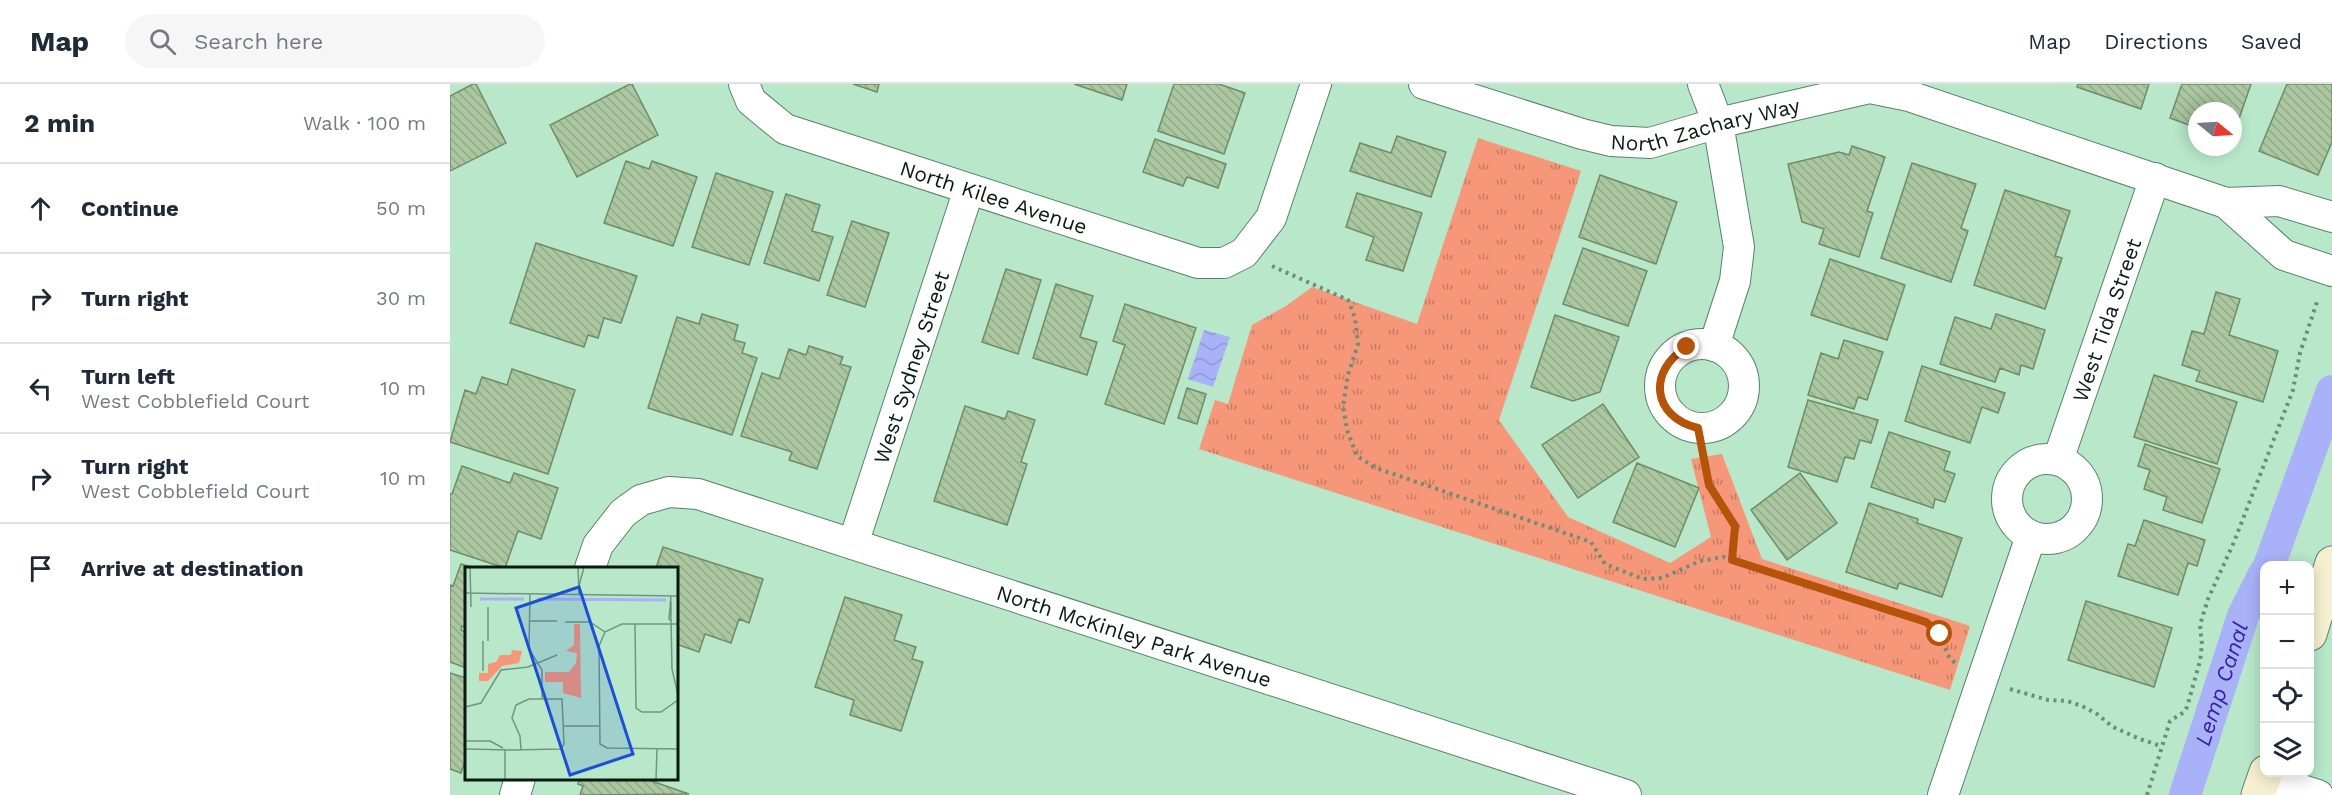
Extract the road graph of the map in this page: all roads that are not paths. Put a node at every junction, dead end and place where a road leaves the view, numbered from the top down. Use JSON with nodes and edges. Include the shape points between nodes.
{"nodes":[{"id":1,"x":1316,"y":84,"type":"edge"},
{"id":2,"x":1424,"y":84,"type":"edge"},
{"id":3,"x":1703,"y":84,"type":"edge"},
{"id":4,"x":747,"y":92,"type":"edge"},
{"id":5,"x":1718,"y":123,"type":"junction"},
{"id":6,"x":2155,"y":178,"type":"junction"},
{"id":7,"x":969,"y":189,"type":"junction"},
{"id":8,"x":2226,"y":203,"type":"junction"},
{"id":9,"x":2332,"y":218,"type":"edge"},
{"id":10,"x":2326,"y":281,"type":"edge"},
{"id":11,"x":1714,"y":346,"type":"junction"},
{"id":12,"x":2058,"y":460,"type":"junction"},
{"id":13,"x":2031,"y":536,"type":"junction"},
{"id":14,"x":853,"y":544,"type":"junction"},
{"id":15,"x":2332,"y":563,"type":"edge"},
{"id":16,"x":590,"y":567,"type":"edge"},
{"id":17,"x":2314,"y":621,"type":"edge"},
{"id":18,"x":519,"y":780,"type":"edge"},
{"id":19,"x":2263,"y":782,"type":"edge"},
{"id":20,"x":515,"y":795,"type":"edge"},
{"id":21,"x":1626,"y":795,"type":"edge"},
{"id":22,"x":1943,"y":795,"type":"edge"},
{"id":23,"x":2318,"y":795,"type":"edge"}],
"edges":[{"from":1,"to":7,"type":"street","name":"North Kilee Avenue","via":[[1271,218],[1244,253],[1224,263],[1198,263]]},
{"from":2,"to":5,"type":"street","name":"North Zachary Way","via":[[1611,141],[1650,143]]},
{"from":3,"to":5,"type":"street"},
{"from":4,"to":7,"type":"street","name":"North Kilee Avenue","via":[[785,129]]},
{"from":5,"to":6,"type":"street","name":"North Zachary Way","via":[[1870,88],[1909,96]]},
{"from":5,"to":11,"type":"street","via":[[1739,247],[1732,292]]},
{"from":6,"to":8,"type":"street","name":"North Zachary Way"},
{"from":6,"to":12,"type":"street","name":"West Tida Street"},
{"from":7,"to":14,"type":"street","name":"West Sydney Street"},
{"from":8,"to":9,"type":"street","name":"North Zachary Way","via":[[2279,201]]},
{"from":8,"to":10,"type":"street","name":"North Zachary Way","via":[[2284,255]]},
{"from":11,"to":11,"type":"street","via":[[1736,362],[1742,374],[1742,394],[1734,412],[1724,421],[1698,428],[1673,417],[1660,392],[1661,378],[1675,354],[1700,344]]},
{"from":12,"to":13,"type":"street","via":[[2031,462],[2011,480],[2007,506],[2011,518]]},
{"from":12,"to":13,"type":"street","via":[[2079,474],[2085,486],[2085,512],[2074,528],[2057,538]]},
{"from":13,"to":22,"type":"street"},
{"from":14,"to":16,"type":"street","name":"North McKinley Park Avenue","via":[[698,494],[669,492],[641,500],[623,513],[598,545]]},
{"from":14,"to":21,"type":"street","name":"North McKinley Park Avenue"},
{"from":15,"to":17,"type":"main road"},
{"from":18,"to":20,"type":"street"},
{"from":19,"to":23,"type":"street"}]}
